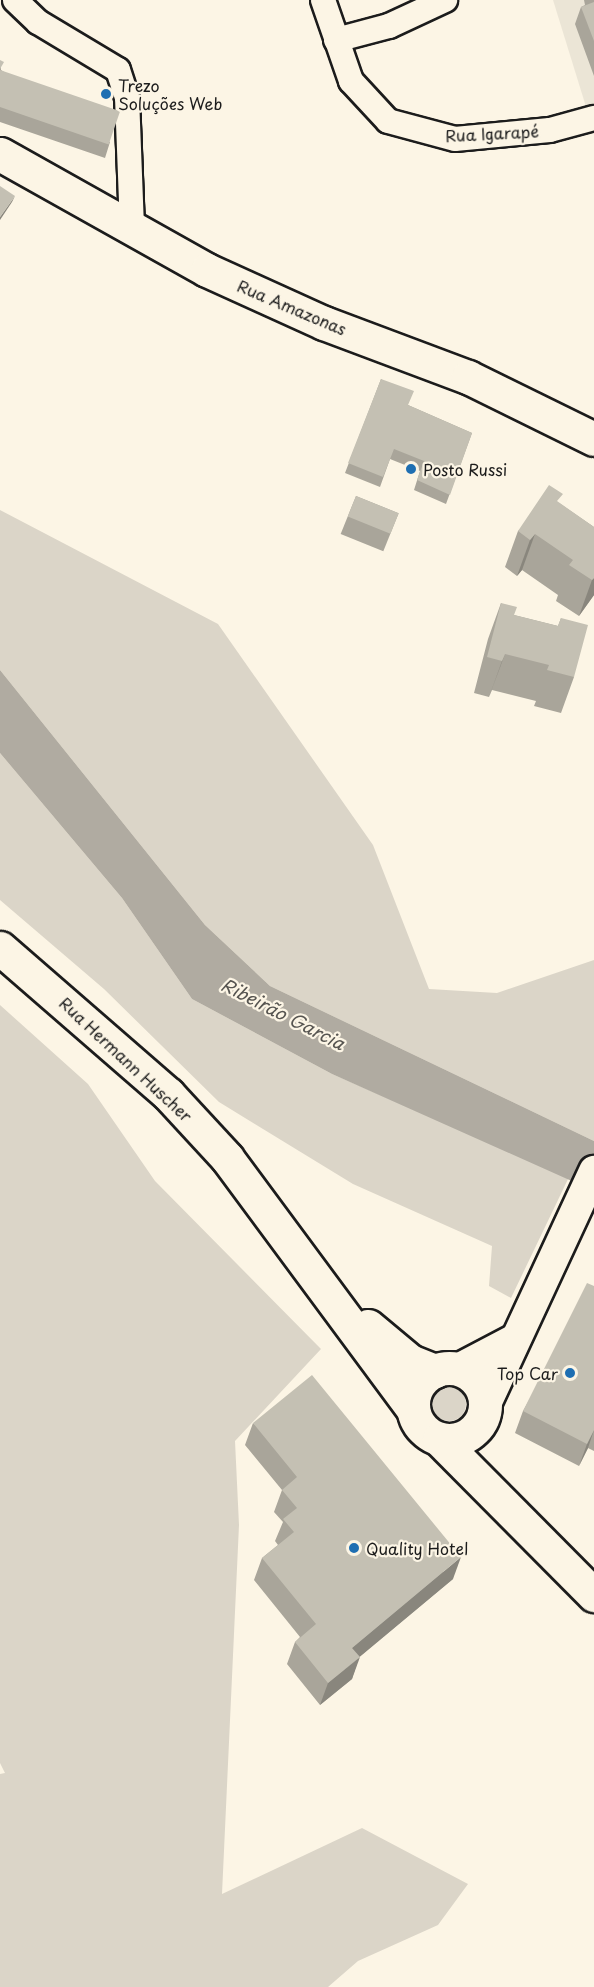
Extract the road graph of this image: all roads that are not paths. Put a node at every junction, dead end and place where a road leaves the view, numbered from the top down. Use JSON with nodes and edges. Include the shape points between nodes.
{"nodes":[{"id":1,"x":15,"y":0,"type":"edge"},
{"id":2,"x":323,"y":0,"type":"edge"},
{"id":3,"x":445,"y":0,"type":"edge"},
{"id":4,"x":336,"y":40,"type":"junction"},
{"id":5,"x":594,"y":118,"type":"edge"},
{"id":6,"x":0,"y":154,"type":"edge"},
{"id":7,"x":132,"y":225,"type":"junction"},
{"id":8,"x":594,"y":439,"type":"edge"},
{"id":9,"x":0,"y":948,"type":"edge"},
{"id":10,"x":594,"y":1171,"type":"edge"},
{"id":11,"x":309,"y":1263,"type":"junction"},
{"id":12,"x":515,"y":1339,"type":"junction"},
{"id":13,"x":447,"y":1370,"type":"junction"},
{"id":14,"x":413,"y":1409,"type":"junction"},
{"id":15,"x":484,"y":1411,"type":"junction"},
{"id":16,"x":439,"y":1439,"type":"junction"},
{"id":17,"x":510,"y":1515,"type":"junction"},
{"id":18,"x":594,"y":1595,"type":"edge"}],
"edges":[{"from":1,"to":7,"type":"street","via":[[38,22],[118,70],[127,98]]},
{"from":2,"to":4,"type":"street","name":"Rua Igarapé"},
{"from":3,"to":4,"type":"street","via":[[389,26]]},
{"from":4,"to":5,"type":"street","name":"Rua Igarapé","via":[[351,81],[368,104],[388,121],[420,134],[455,139],[504,136]]},
{"from":6,"to":7,"type":"main road","name":"Rua Amazonas"},
{"from":7,"to":8,"type":"main road","name":"Rua Amazonas","via":[[256,293],[468,377]]},
{"from":9,"to":11,"type":"main road","name":"Rua Hermann Huscher","via":[[168,1094]]},
{"from":10,"to":12,"type":"street"},
{"from":11,"to":13,"type":"main road","name":"Rua Hermann Huscher","via":[[386,1343]]},
{"from":11,"to":14,"type":"main road","name":"Rua Hermann Huscher"},
{"from":12,"to":13,"type":"street"},
{"from":12,"to":15,"type":"street"},
{"from":13,"to":14,"type":"main road","via":[[418,1386]]},
{"from":13,"to":15,"type":"main road","via":[[472,1376]]},
{"from":14,"to":16,"type":"main road","via":[[427,1433]]},
{"from":15,"to":16,"type":"main road","via":[[470,1435]]},
{"from":15,"to":17,"type":"main road","via":[[483,1447]]},
{"from":16,"to":17,"type":"main road"},
{"from":17,"to":18,"type":"main road"}]}
